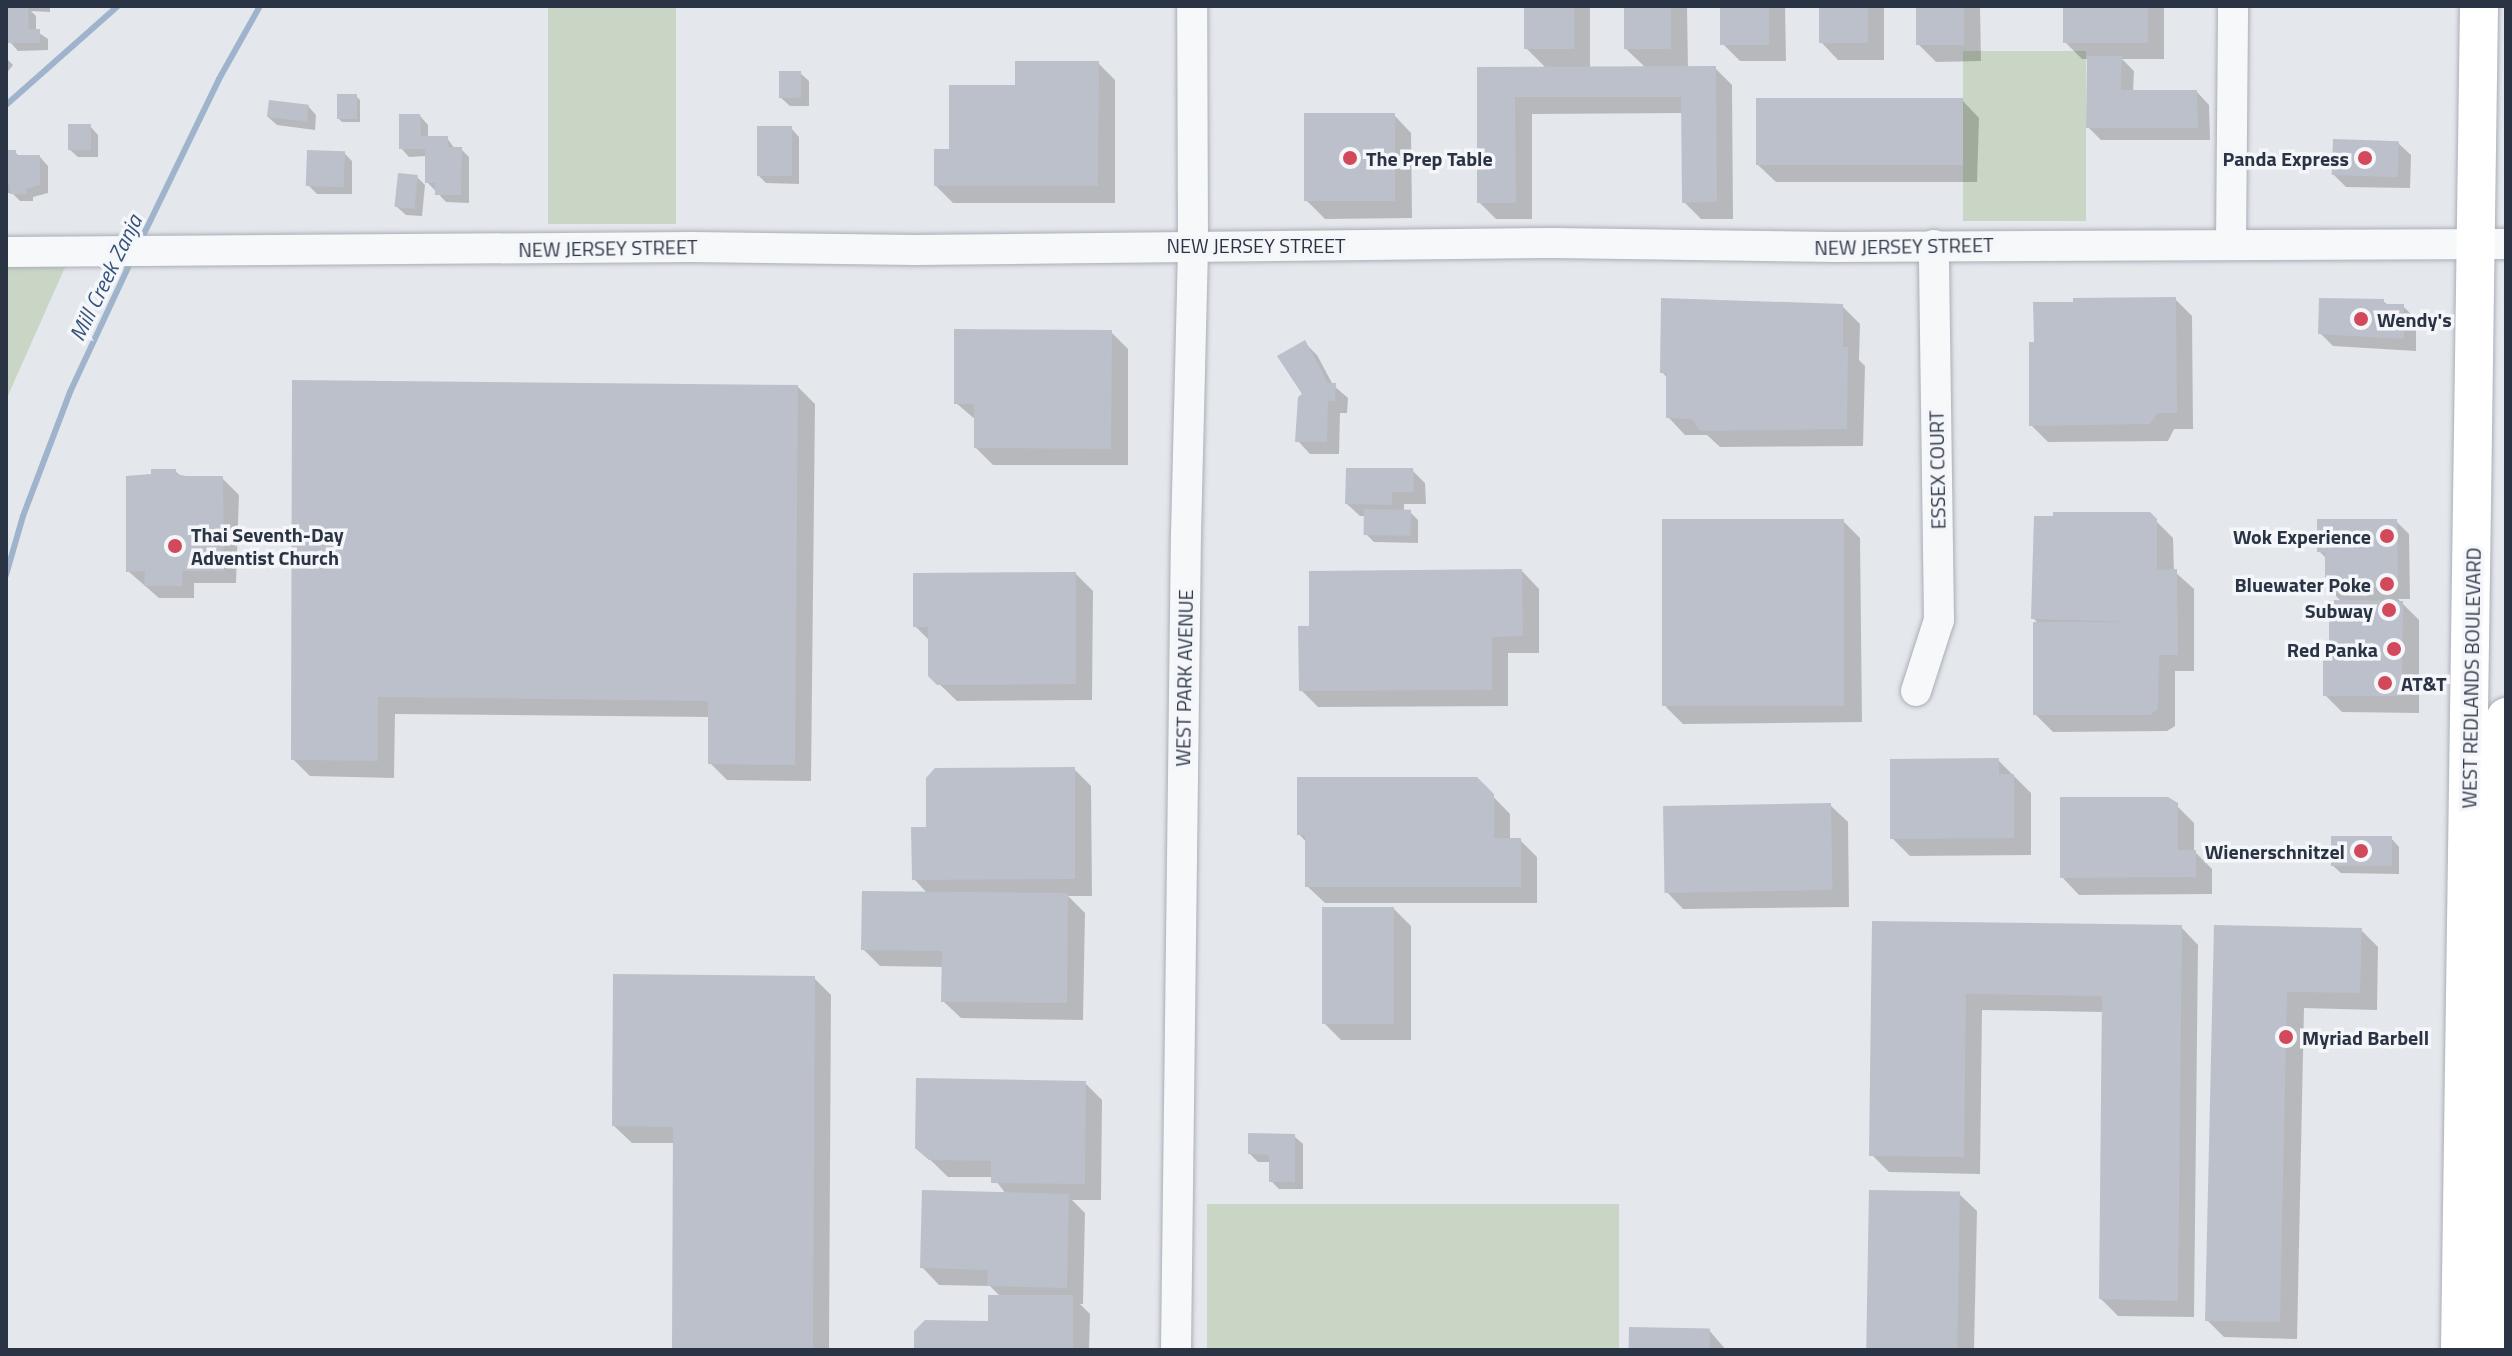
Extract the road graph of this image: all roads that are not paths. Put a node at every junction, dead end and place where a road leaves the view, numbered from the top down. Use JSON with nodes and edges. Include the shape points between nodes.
{"nodes":[{"id":1,"x":1192,"y":6,"type":"edge"},
{"id":2,"x":2233,"y":6,"type":"edge"},
{"id":3,"x":2479,"y":6,"type":"edge"},
{"id":4,"x":1193,"y":244,"type":"junction"},
{"id":5,"x":2492,"y":244,"type":"edge"},
{"id":6,"x":1934,"y":245,"type":"junction"},
{"id":7,"x":2231,"y":245,"type":"junction"},
{"id":8,"x":6,"y":252,"type":"edge"},
{"id":9,"x":1916,"y":691,"type":"dead end"},
{"id":10,"x":2506,"y":717,"type":"edge"},
{"id":11,"x":2466,"y":1037,"type":"junction"},
{"id":12,"x":2500,"y":1107,"type":"junction"},
{"id":13,"x":1176,"y":1350,"type":"edge"},
{"id":14,"x":2460,"y":1350,"type":"edge"},
{"id":15,"x":2497,"y":1350,"type":"edge"}],
"edges":[{"from":1,"to":4,"type":"street","name":"WEST PARK AVENUE"},
{"from":2,"to":7,"type":"street"},
{"from":3,"to":5,"type":"main road","name":"WEST REDLANDS BOULEVARD"},
{"from":4,"to":6,"type":"street","name":"NEW JERSEY STREET"},
{"from":4,"to":8,"type":"street","name":"NEW JERSEY STREET","via":[[915,250]]},
{"from":4,"to":13,"type":"street","name":"WEST PARK AVENUE"},
{"from":5,"to":7,"type":"street","name":"NEW JERSEY STREET"},
{"from":5,"to":11,"type":"main road","name":"WEST REDLANDS BOULEVARD"},
{"from":6,"to":7,"type":"street","name":"NEW JERSEY STREET"},
{"from":6,"to":9,"type":"street","name":"ESSEX COURT","via":[[1939,620]]},
{"from":10,"to":12,"type":"main road","name":"WEST REDLANDS BOULEVARD"},
{"from":11,"to":12,"type":"main road","via":[[2481,1046]]},
{"from":11,"to":14,"type":"main road","name":"WEST REDLANDS BOULEVARD"},
{"from":12,"to":15,"type":"main road","name":"WEST REDLANDS BOULEVARD"}]}
